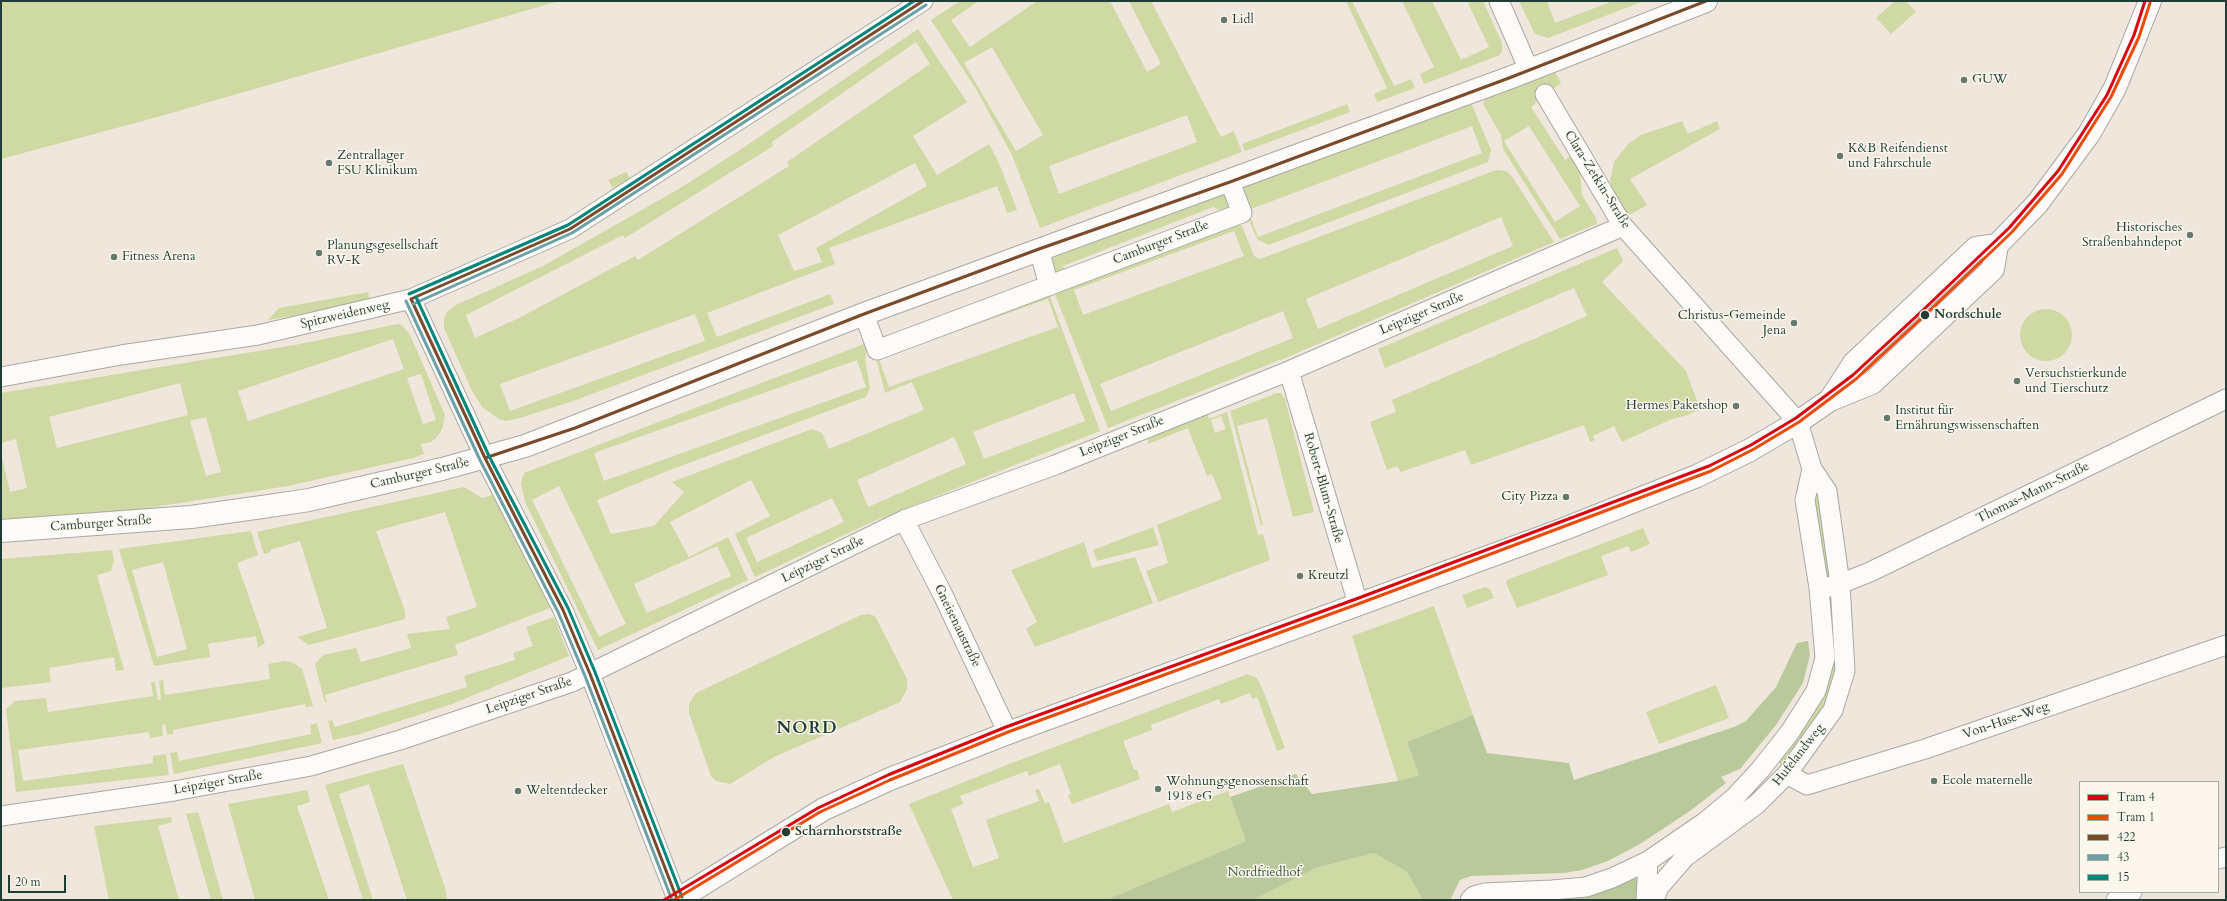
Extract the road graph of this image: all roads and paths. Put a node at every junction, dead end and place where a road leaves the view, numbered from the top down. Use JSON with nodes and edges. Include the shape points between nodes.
{"nodes":[{"id":1,"x":923,"y":1,"type":"edge"},
{"id":2,"x":1498,"y":1,"type":"edge"},
{"id":3,"x":1706,"y":1,"type":"edge"},
{"id":4,"x":2150,"y":1,"type":"edge"},
{"id":5,"x":1529,"y":70,"type":"junction"},
{"id":6,"x":1545,"y":94,"type":"dead end"},
{"id":7,"x":1230,"y":182,"type":"junction"},
{"id":8,"x":1623,"y":226,"type":"junction"},
{"id":9,"x":1039,"y":249,"type":"junction"},
{"id":10,"x":1049,"y":286,"type":"junction"},
{"id":11,"x":411,"y":299,"type":"junction"},
{"id":12,"x":864,"y":314,"type":"junction"},
{"id":13,"x":1289,"y":371,"type":"junction"},
{"id":14,"x":1,"y":377,"type":"edge"},
{"id":15,"x":2226,"y":399,"type":"edge"},
{"id":16,"x":1798,"y":422,"type":"junction"},
{"id":17,"x":485,"y":458,"type":"junction"},
{"id":18,"x":1812,"y":469,"type":"junction"},
{"id":19,"x":904,"y":520,"type":"junction"},
{"id":20,"x":1,"y":531,"type":"edge"},
{"id":21,"x":1840,"y":584,"type":"junction"},
{"id":22,"x":1819,"y":588,"type":"junction"},
{"id":23,"x":1358,"y":604,"type":"junction"},
{"id":24,"x":2226,"y":645,"type":"edge"},
{"id":25,"x":590,"y":674,"type":"junction"},
{"id":26,"x":1008,"y":733,"type":"junction"},
{"id":27,"x":1787,"y":774,"type":"junction"},
{"id":28,"x":1,"y":816,"type":"edge"},
{"id":29,"x":1648,"y":861,"type":"junction"},
{"id":30,"x":2130,"y":893,"type":"edge"},
{"id":31,"x":677,"y":900,"type":"edge"},
{"id":32,"x":1470,"y":900,"type":"edge"},
{"id":33,"x":1646,"y":900,"type":"edge"},
{"id":34,"x":1654,"y":900,"type":"edge"},
{"id":35,"x":2116,"y":900,"type":"edge"}],
"edges":[{"from":1,"to":11,"type":"street","name":"Spitzweidenweg","via":[[570,229]]},
{"from":2,"to":5,"type":"street"},
{"from":3,"to":5,"type":"main road","name":"Camburger Straße"},
{"from":4,"to":16,"type":"main road","via":[[2115,88],[2089,134],[2037,204],[1997,245],[1993,269],[1872,383],[1830,400]]},
{"from":5,"to":7,"type":"main road","name":"Camburger Straße"},
{"from":6,"to":8,"type":"street","name":"Clara-Zetkin-Straße"},
{"from":7,"to":9,"type":"main road","name":"Camburger Straße"},
{"from":7,"to":10,"type":"street","name":"Camburger Straße","via":[[1242,213]]},
{"from":8,"to":13,"type":"street","name":"Leipziger Straße"},
{"from":8,"to":16,"type":"street","name":"Clara-Zetkin-Straße"},
{"from":9,"to":10,"type":"street"},
{"from":9,"to":12,"type":"main road","name":"Camburger Straße"},
{"from":10,"to":12,"type":"street","name":"Camburger Straße","via":[[877,350]]},
{"from":11,"to":14,"type":"street","name":"Spitzweidenweg","via":[[258,335]]},
{"from":11,"to":17,"type":"street"},
{"from":12,"to":17,"type":"main road","name":"Camburger Straße","via":[[619,411]]},
{"from":13,"to":19,"type":"street","name":"Leipziger Straße","via":[[1055,464]]},
{"from":13,"to":23,"type":"street","name":"Robert-Blum-Straße"},
{"from":15,"to":21,"type":"street","name":"Thomas-Mann-Straße","via":[[1870,572]]},
{"from":16,"to":18,"type":"street","name":"Hufelandweg"},
{"from":16,"to":23,"type":"main road","via":[[1750,450],[1697,476],[1564,529]]},
{"from":17,"to":20,"type":"main road","name":"Camburger Straße","via":[[309,500],[191,517]]},
{"from":17,"to":25,"type":"street","via":[[551,583]]},
{"from":18,"to":21,"type":"street","name":"Hufelandweg","via":[[1827,491]]},
{"from":18,"to":22,"type":"street","name":"Hufelandweg","via":[[1805,500]]},
{"from":19,"to":25,"type":"street","name":"Leipziger Straße"},
{"from":19,"to":26,"type":"street","name":"Gneisenaustraße","via":[[942,593]]},
{"from":21,"to":22,"type":"street"},
{"from":21,"to":27,"type":"street","name":"Hufelandweg","via":[[1845,672],[1833,710]]},
{"from":22,"to":29,"type":"street","name":"Hufelandweg","via":[[1825,658],[1816,691],[1790,732],[1735,797],[1705,822]]},
{"from":23,"to":26,"type":"main road"},
{"from":24,"to":27,"type":"street","name":"Von-Hase-Weg","via":[[1925,749],[1807,785]]},
{"from":25,"to":28,"type":"street","name":"Leipziger Straße","via":[[400,740],[311,766],[174,792]]},
{"from":25,"to":31,"type":"street"},
{"from":26,"to":31,"type":"main road","via":[[890,779],[824,810]]},
{"from":27,"to":34,"type":"street","name":"Hufelandweg","via":[[1757,804],[1685,857],[1659,887]]},
{"from":29,"to":32,"type":"street","name":"Hufelandweg","via":[[1612,878],[1586,886],[1484,893]]},
{"from":29,"to":33,"type":"street"},
{"from":30,"to":35,"type":"street"}]}
